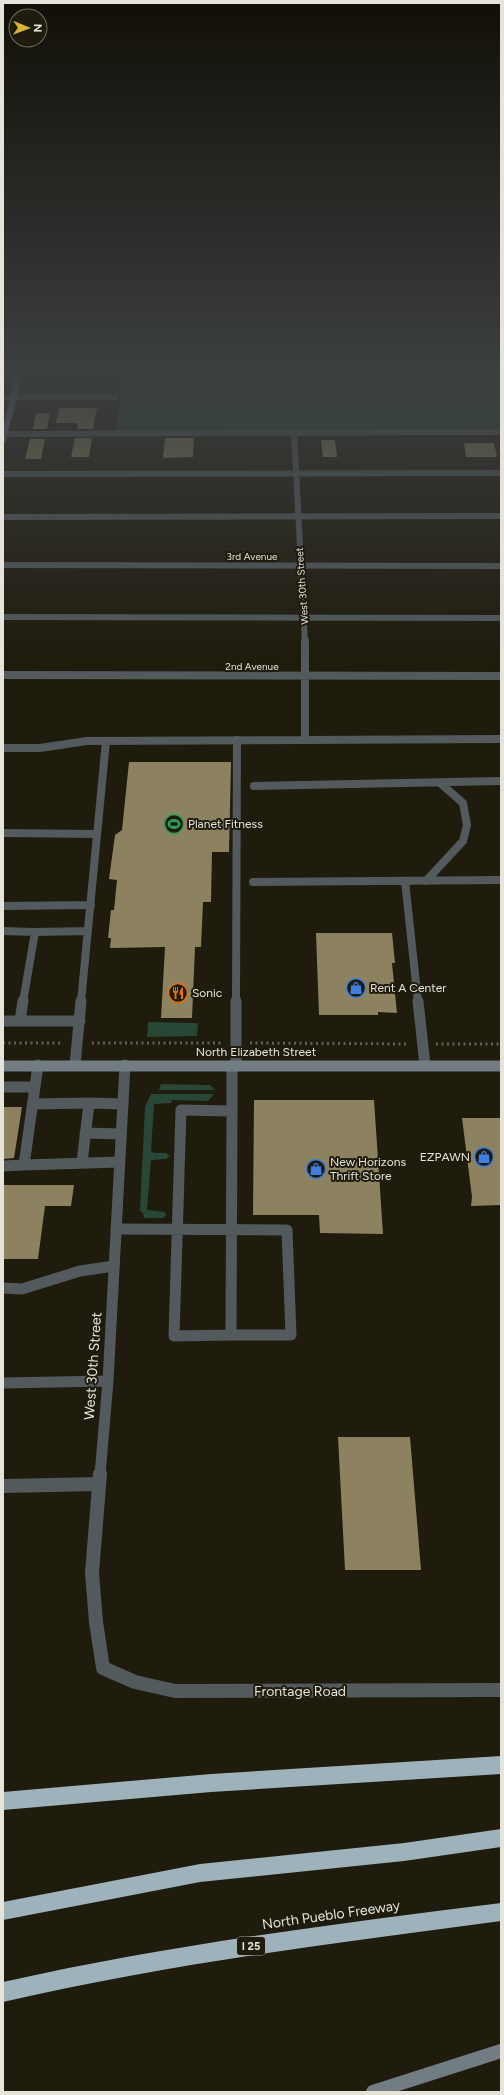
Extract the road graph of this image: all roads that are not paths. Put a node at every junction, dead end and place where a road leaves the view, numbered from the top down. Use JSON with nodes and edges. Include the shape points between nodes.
{"nodes":[{"id":1,"x":294,"y":465,"type":"edge"},
{"id":2,"x":294,"y":473,"type":"junction"},
{"id":3,"x":501,"y":473,"type":"edge"},
{"id":4,"x":3,"y":474,"type":"edge"},
{"id":5,"x":501,"y":516,"type":"edge"},
{"id":6,"x":3,"y":517,"type":"edge"},
{"id":7,"x":297,"y":517,"type":"junction"},
{"id":8,"x":3,"y":565,"type":"edge"},
{"id":9,"x":300,"y":566,"type":"junction"},
{"id":10,"x":501,"y":566,"type":"edge"},
{"id":11,"x":3,"y":617,"type":"edge"},
{"id":12,"x":304,"y":617,"type":"junction"},
{"id":13,"x":501,"y":618,"type":"edge"},
{"id":14,"x":3,"y":675,"type":"edge"},
{"id":15,"x":306,"y":676,"type":"junction"},
{"id":16,"x":501,"y":676,"type":"edge"},
{"id":17,"x":501,"y":739,"type":"edge"},
{"id":18,"x":237,"y":740,"type":"junction"},
{"id":19,"x":305,"y":740,"type":"junction"},
{"id":20,"x":106,"y":742,"type":"junction"},
{"id":21,"x":3,"y":748,"type":"edge"},
{"id":22,"x":501,"y":781,"type":"edge"},
{"id":23,"x":440,"y":782,"type":"junction"},
{"id":24,"x":254,"y":786,"type":"dead end"},
{"id":25,"x":3,"y":833,"type":"edge"},
{"id":26,"x":96,"y":834,"type":"junction"},
{"id":27,"x":501,"y":880,"type":"edge"},
{"id":28,"x":405,"y":881,"type":"junction"},
{"id":29,"x":426,"y":881,"type":"junction"},
{"id":30,"x":253,"y":882,"type":"dead end"},
{"id":31,"x":3,"y":906,"type":"edge"},
{"id":32,"x":91,"y":906,"type":"junction"},
{"id":33,"x":3,"y":931,"type":"edge"},
{"id":34,"x":88,"y":931,"type":"junction"},
{"id":35,"x":35,"y":932,"type":"junction"},
{"id":36,"x":80,"y":1020,"type":"junction"},
{"id":37,"x":3,"y":1021,"type":"edge"},
{"id":38,"x":20,"y":1021,"type":"junction"},
{"id":39,"x":5,"y":1065,"type":"edge"},
{"id":40,"x":38,"y":1065,"type":"junction"},
{"id":41,"x":75,"y":1065,"type":"junction"},
{"id":42,"x":125,"y":1065,"type":"junction"},
{"id":43,"x":234,"y":1065,"type":"junction"},
{"id":44,"x":425,"y":1065,"type":"junction"},
{"id":45,"x":501,"y":1066,"type":"edge"},
{"id":46,"x":35,"y":1086,"type":"junction"},
{"id":47,"x":3,"y":1087,"type":"edge"},
{"id":48,"x":89,"y":1103,"type":"junction"},
{"id":49,"x":33,"y":1104,"type":"junction"},
{"id":50,"x":122,"y":1104,"type":"junction"},
{"id":51,"x":232,"y":1111,"type":"junction"},
{"id":52,"x":85,"y":1134,"type":"junction"},
{"id":53,"x":121,"y":1134,"type":"junction"},
{"id":54,"x":120,"y":1162,"type":"junction"},
{"id":55,"x":82,"y":1163,"type":"junction"},
{"id":56,"x":24,"y":1165,"type":"junction"},
{"id":57,"x":3,"y":1166,"type":"edge"},
{"id":58,"x":116,"y":1229,"type":"junction"},
{"id":59,"x":178,"y":1230,"type":"junction"},
{"id":60,"x":231,"y":1230,"type":"junction"},
{"id":61,"x":114,"y":1266,"type":"junction"},
{"id":62,"x":3,"y":1288,"type":"edge"},
{"id":63,"x":231,"y":1335,"type":"junction"},
{"id":64,"x":108,"y":1381,"type":"junction"},
{"id":65,"x":3,"y":1383,"type":"edge"},
{"id":66,"x":99,"y":1484,"type":"junction"},
{"id":67,"x":3,"y":1486,"type":"edge"},
{"id":68,"x":103,"y":1668,"type":"joint"},
{"id":69,"x":501,"y":1690,"type":"edge"},
{"id":70,"x":501,"y":1765,"type":"edge"},
{"id":71,"x":3,"y":1801,"type":"edge"},
{"id":72,"x":501,"y":1838,"type":"edge"},
{"id":73,"x":3,"y":1911,"type":"edge"},
{"id":74,"x":501,"y":1912,"type":"edge"},
{"id":75,"x":3,"y":1992,"type":"edge"},
{"id":76,"x":501,"y":2051,"type":"edge"},
{"id":77,"x":373,"y":2092,"type":"edge"}],
"edges":[{"from":1,"to":2,"type":"street","name":"West 30th Street"},
{"from":2,"to":3,"type":"street"},
{"from":2,"to":4,"type":"street"},
{"from":2,"to":7,"type":"street","name":"West 30th Street"},
{"from":5,"to":7,"type":"street"},
{"from":6,"to":7,"type":"street"},
{"from":7,"to":9,"type":"street","name":"West 30th Street"},
{"from":8,"to":9,"type":"street","name":"3rd Avenue"},
{"from":9,"to":10,"type":"street","name":"3rd Avenue"},
{"from":9,"to":12,"type":"street","name":"West 30th Street"},
{"from":11,"to":12,"type":"street"},
{"from":12,"to":13,"type":"street"},
{"from":12,"to":15,"type":"street","name":"West 30th Street"},
{"from":14,"to":15,"type":"street","name":"2nd Avenue"},
{"from":15,"to":16,"type":"street","name":"2nd Avenue"},
{"from":15,"to":19,"type":"street","name":"West 30th Street"},
{"from":17,"to":19,"type":"street"},
{"from":18,"to":19,"type":"street"},
{"from":18,"to":20,"type":"street"},
{"from":18,"to":43,"type":"street"},
{"from":20,"to":21,"type":"street","via":[[40,748]]},
{"from":20,"to":26,"type":"street"},
{"from":22,"to":23,"type":"street"},
{"from":23,"to":24,"type":"street"},
{"from":23,"to":29,"type":"street","via":[[463,803],[467,826],[463,842]]},
{"from":25,"to":26,"type":"street"},
{"from":26,"to":32,"type":"street"},
{"from":27,"to":29,"type":"street"},
{"from":28,"to":29,"type":"street"},
{"from":28,"to":30,"type":"street"},
{"from":28,"to":44,"type":"street"},
{"from":31,"to":32,"type":"street"},
{"from":32,"to":34,"type":"street"},
{"from":33,"to":35,"type":"street"},
{"from":34,"to":35,"type":"street"},
{"from":34,"to":36,"type":"street"},
{"from":35,"to":38,"type":"street"},
{"from":36,"to":38,"type":"street"},
{"from":36,"to":41,"type":"street"},
{"from":37,"to":38,"type":"street"},
{"from":39,"to":40,"type":"main road","name":"North Elizabeth Street"},
{"from":40,"to":41,"type":"main road","name":"North Elizabeth Street"},
{"from":40,"to":46,"type":"street"},
{"from":41,"to":42,"type":"main road","name":"North Elizabeth Street"},
{"from":42,"to":43,"type":"main road","name":"North Elizabeth Street"},
{"from":42,"to":50,"type":"street","name":"West 30th Street"},
{"from":43,"to":44,"type":"main road","name":"North Elizabeth Street"},
{"from":43,"to":51,"type":"street"},
{"from":44,"to":45,"type":"main road","name":"North Elizabeth Street"},
{"from":46,"to":47,"type":"street"},
{"from":46,"to":49,"type":"street"},
{"from":48,"to":49,"type":"street"},
{"from":48,"to":50,"type":"street"},
{"from":48,"to":52,"type":"street"},
{"from":49,"to":56,"type":"street"},
{"from":50,"to":53,"type":"street","name":"West 30th Street"},
{"from":51,"to":59,"type":"street","via":[[181,1110]]},
{"from":51,"to":60,"type":"street"},
{"from":52,"to":53,"type":"street"},
{"from":52,"to":55,"type":"street"},
{"from":53,"to":54,"type":"street","name":"West 30th Street"},
{"from":54,"to":55,"type":"street"},
{"from":54,"to":58,"type":"street","name":"West 30th Street"},
{"from":55,"to":56,"type":"street"},
{"from":56,"to":57,"type":"street"},
{"from":58,"to":59,"type":"street"},
{"from":58,"to":61,"type":"street","name":"West 30th Street"},
{"from":59,"to":60,"type":"street"},
{"from":59,"to":63,"type":"street","via":[[174,1336]]},
{"from":60,"to":63,"type":"street"},
{"from":60,"to":63,"type":"street","via":[[287,1230],[291,1335]]},
{"from":61,"to":62,"type":"street","via":[[80,1271],[22,1289]]},
{"from":61,"to":64,"type":"street","name":"West 30th Street"},
{"from":64,"to":65,"type":"street"},
{"from":64,"to":66,"type":"street","name":"West 30th Street"},
{"from":66,"to":67,"type":"street"},
{"from":66,"to":68,"type":"street","name":"West 30th Street","via":[[92,1572]]},
{"from":68,"to":69,"type":"street","name":"Frontage Road","via":[[135,1682],[174,1692]]},
{"from":70,"to":71,"type":"highway","via":[[211,1783]]},
{"from":72,"to":73,"type":"highway","via":[[404,1852],[200,1873]]},
{"from":74,"to":75,"type":"highway","name":"North Pueblo Freeway","number":"I 25","via":[[320,1935],[99,1971]]},
{"from":76,"to":77,"type":"main road"}]}
